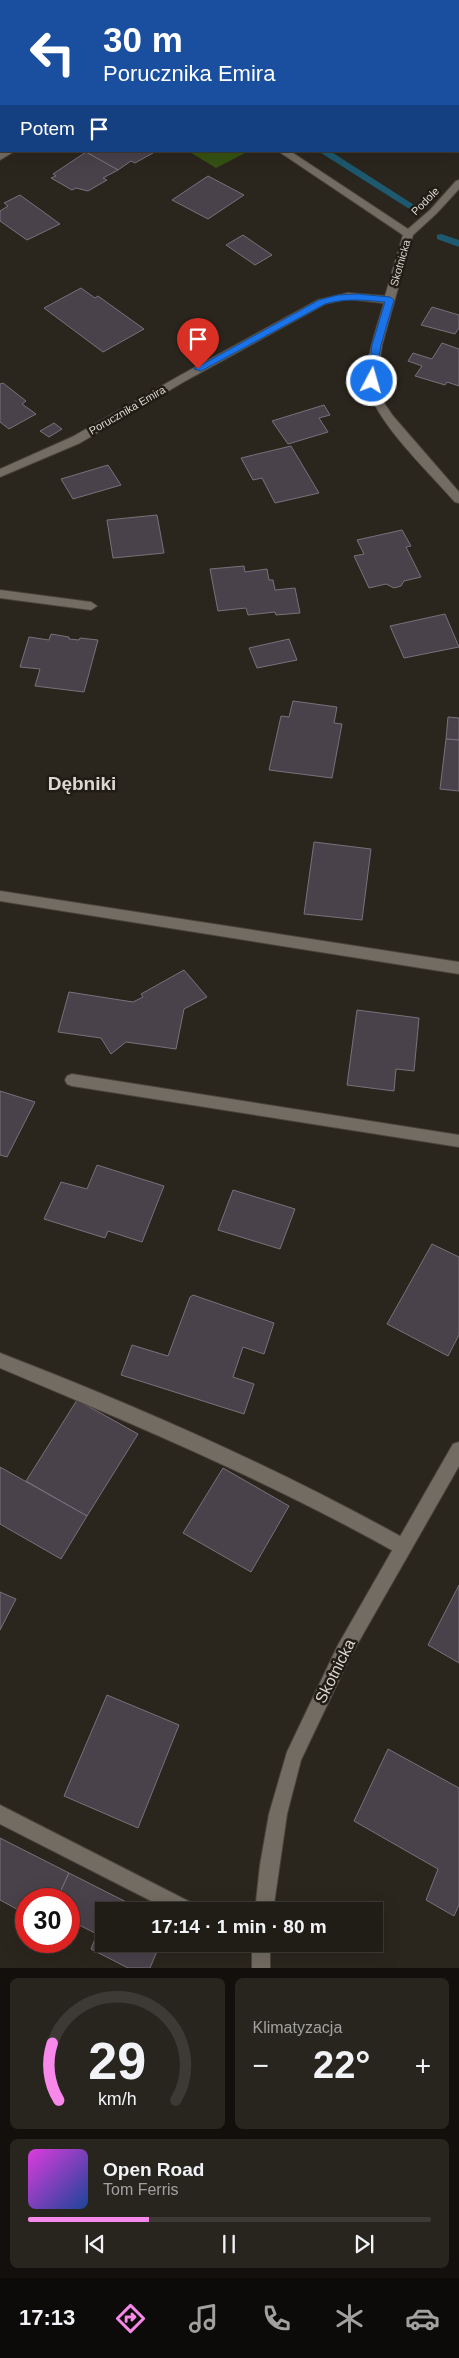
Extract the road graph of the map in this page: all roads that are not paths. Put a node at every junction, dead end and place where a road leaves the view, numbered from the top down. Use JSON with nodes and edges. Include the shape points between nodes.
{"nodes":[{"id":1,"x":285,"y":152,"type":"edge"},
{"id":2,"x":459,"y":183,"type":"edge"},
{"id":3,"x":408,"y":234,"type":"junction"},
{"id":4,"x":390,"y":300,"type":"junction"},
{"id":5,"x":0,"y":473,"type":"edge"},
{"id":6,"x":459,"y":499,"type":"edge"},
{"id":7,"x":0,"y":594,"type":"edge"},
{"id":8,"x":91,"y":606,"type":"dead end"},
{"id":9,"x":0,"y":896,"type":"edge"},
{"id":10,"x":459,"y":968,"type":"edge"},
{"id":11,"x":72,"y":1080,"type":"dead end"},
{"id":12,"x":459,"y":1141,"type":"edge"},
{"id":13,"x":0,"y":1360,"type":"edge"},
{"id":14,"x":459,"y":1450,"type":"edge"},
{"id":15,"x":402,"y":1547,"type":"junction"},
{"id":16,"x":0,"y":1814,"type":"edge"},
{"id":17,"x":172,"y":1902,"type":"edge"},
{"id":18,"x":265,"y":1902,"type":"edge"},
{"id":19,"x":261,"y":1952,"type":"edge"},
{"id":20,"x":261,"y":1968,"type":"edge"}],
"edges":[{"from":1,"to":3,"type":"street","name":"Skotnicka"},
{"from":2,"to":3,"type":"street","name":"Podole"},
{"from":3,"to":4,"type":"street","name":"Skotnicka"},
{"from":4,"to":5,"type":"street","name":"Porucznika Emira","via":[[348,296],[322,302],[56,451]]},
{"from":4,"to":6,"type":"street","name":"Skotnicka","via":[[372,366],[377,400],[389,419]]},
{"from":7,"to":8,"type":"street"},
{"from":9,"to":10,"type":"street"},
{"from":11,"to":12,"type":"street"},
{"from":13,"to":15,"type":"street","via":[[232,1458],[353,1518]]},
{"from":14,"to":15,"type":"street","name":"Skotnicka"},
{"from":15,"to":18,"type":"street","name":"Skotnicka","via":[[344,1651],[293,1758],[278,1814]]},
{"from":16,"to":17,"type":"street"},
{"from":19,"to":20,"type":"street"}]}
